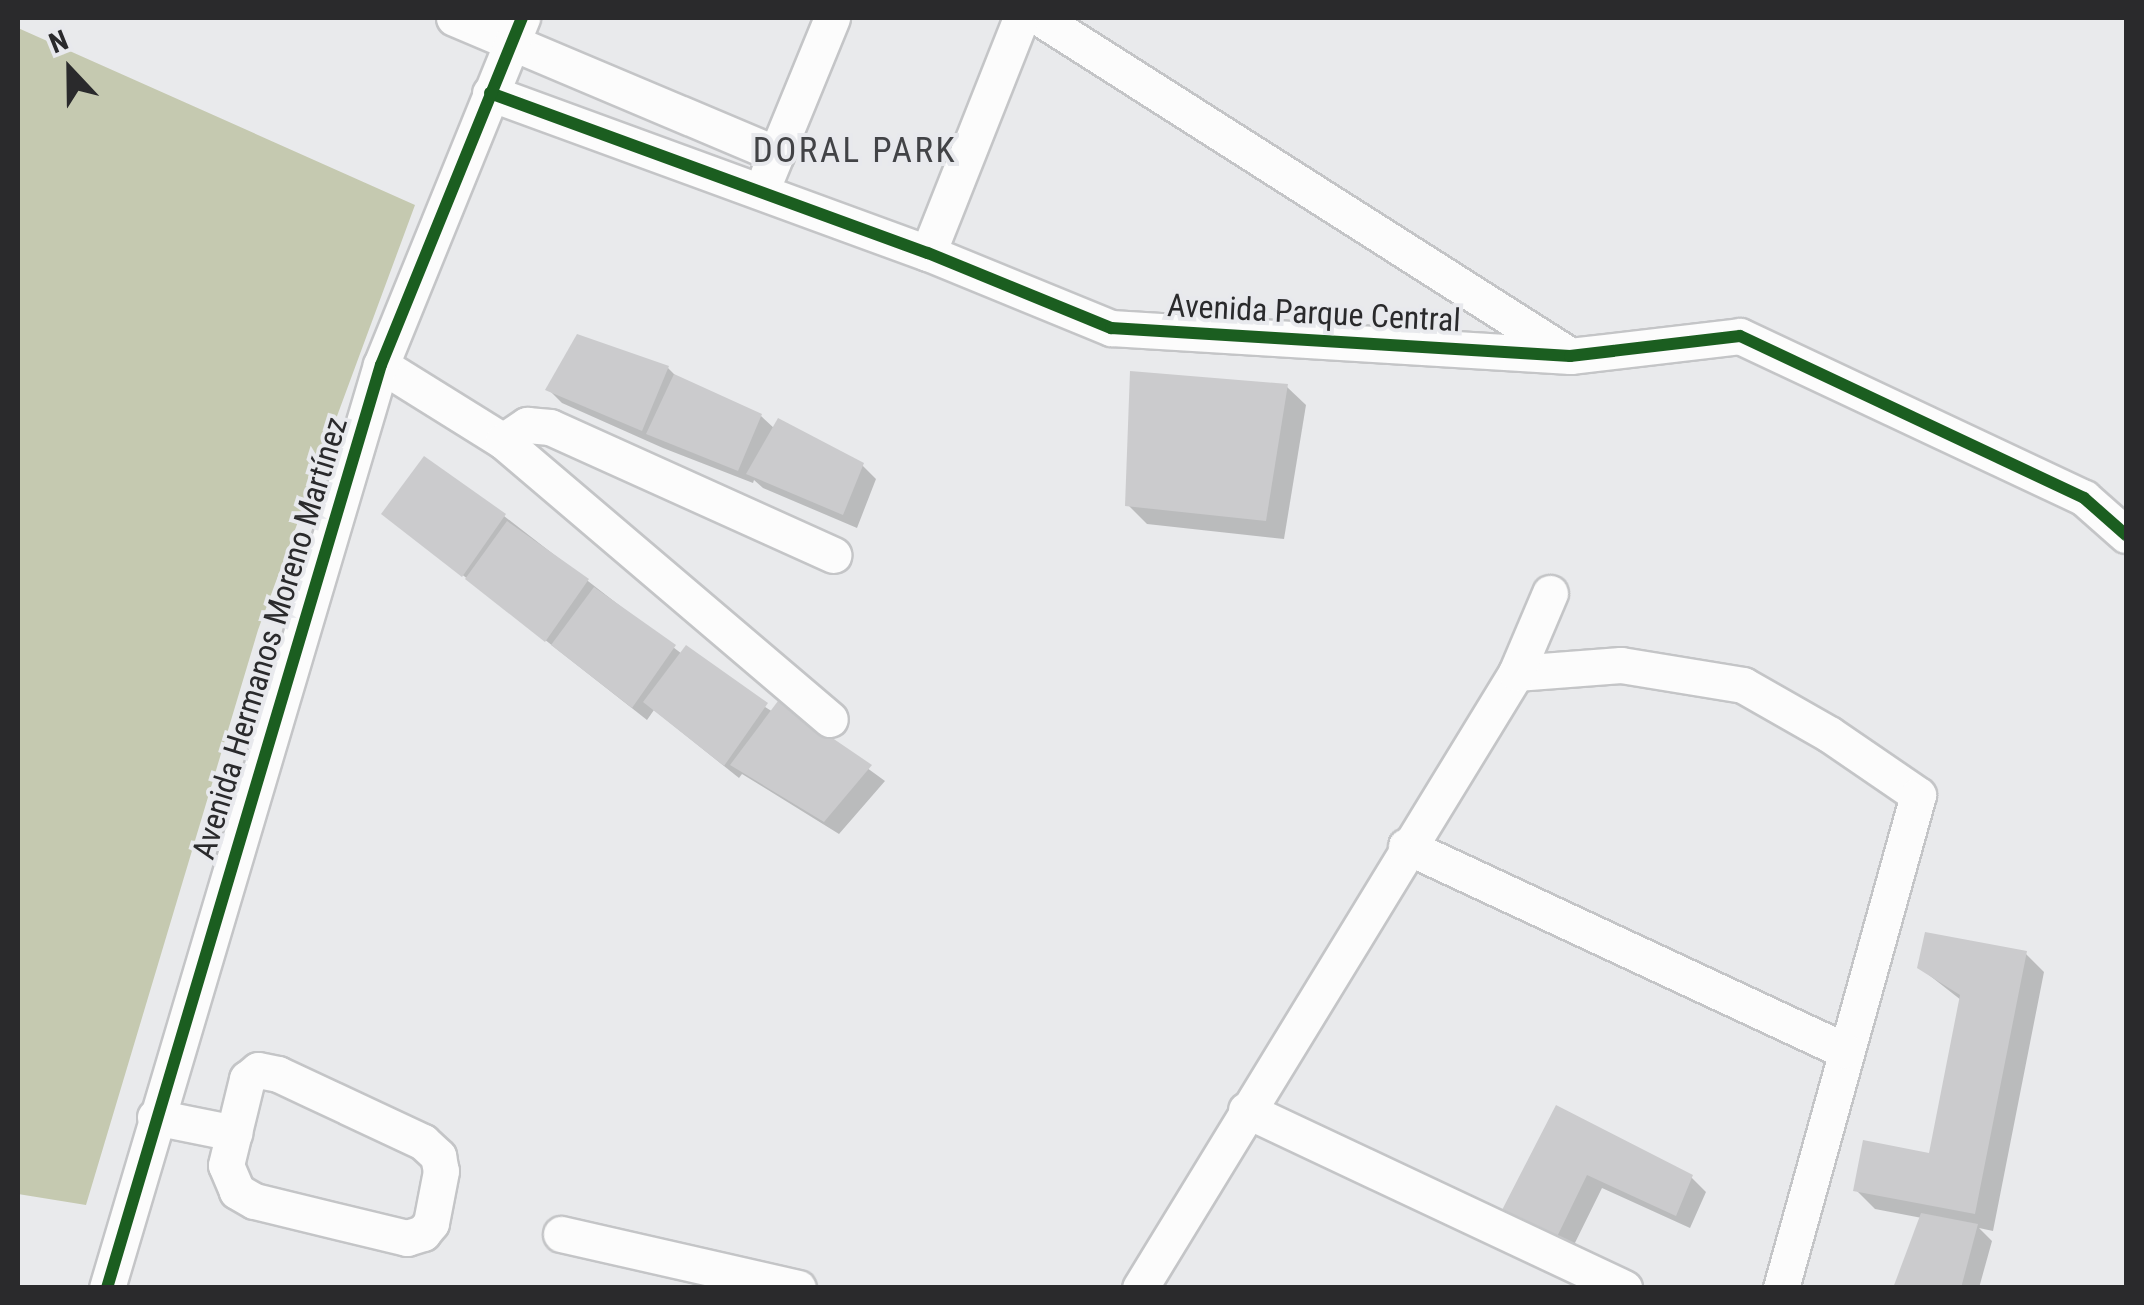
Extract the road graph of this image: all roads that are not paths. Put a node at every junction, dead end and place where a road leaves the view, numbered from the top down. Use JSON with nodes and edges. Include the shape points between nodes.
{"nodes":[{"id":1,"x":454,"y":18,"type":"edge"},
{"id":2,"x":832,"y":18,"type":"edge"},
{"id":3,"x":1021,"y":18,"type":"edge"},
{"id":4,"x":1040,"y":18,"type":"edge"},
{"id":5,"x":516,"y":30,"type":"edge"},
{"id":6,"x":490,"y":93,"type":"junction"},
{"id":7,"x":776,"y":154,"type":"junction"},
{"id":8,"x":760,"y":192,"type":"junction"},
{"id":9,"x":928,"y":253,"type":"junction"},
{"id":10,"x":1467,"y":288,"type":"junction"},
{"id":11,"x":1454,"y":349,"type":"junction"},
{"id":12,"x":1570,"y":356,"type":"junction"},
{"id":13,"x":381,"y":365,"type":"junction"},
{"id":14,"x":503,"y":442,"type":"junction"},
{"id":15,"x":2126,"y":535,"type":"edge"},
{"id":16,"x":833,"y":555,"type":"dead end"},
{"id":17,"x":1550,"y":593,"type":"dead end"},
{"id":18,"x":1516,"y":672,"type":"junction"},
{"id":19,"x":830,"y":719,"type":"dead end"},
{"id":20,"x":1406,"y":846,"type":"junction"},
{"id":21,"x":1844,"y":1050,"type":"junction"},
{"id":22,"x":1246,"y":1110,"type":"junction"},
{"id":23,"x":155,"y":1117,"type":"junction"},
{"id":24,"x":234,"y":1133,"type":"junction"},
{"id":25,"x":562,"y":1234,"type":"dead end"},
{"id":26,"x":746,"y":1281,"type":"edge"},
{"id":27,"x":107,"y":1288,"type":"edge"},
{"id":28,"x":798,"y":1288,"type":"edge"},
{"id":29,"x":1140,"y":1288,"type":"edge"},
{"id":30,"x":1624,"y":1288,"type":"edge"},
{"id":31,"x":1781,"y":1288,"type":"edge"}],
"edges":[{"from":1,"to":5,"type":"street"},
{"from":2,"to":7,"type":"street"},
{"from":3,"to":9,"type":"street"},
{"from":4,"to":10,"type":"street","name":"Avenida Parque Central"},
{"from":5,"to":6,"type":"street","name":"Avenida Hermanos Moreno Martínez"},
{"from":5,"to":7,"type":"street"},
{"from":6,"to":8,"type":"street","name":"Avenida Parque Central"},
{"from":6,"to":13,"type":"street","name":"Avenida Hermanos Moreno Martínez"},
{"from":7,"to":8,"type":"street"},
{"from":8,"to":9,"type":"street","name":"Avenida Parque Central"},
{"from":9,"to":11,"type":"street","name":"Avenida Parque Central","via":[[1110,328]]},
{"from":10,"to":11,"type":"street","via":[[1469,321]]},
{"from":10,"to":12,"type":"street","name":"Avenida Parque Central"},
{"from":11,"to":12,"type":"street","name":"Avenida Parque Central"},
{"from":12,"to":15,"type":"street","name":"Avenida Parque Central","via":[[1740,336],[2084,498]]},
{"from":13,"to":14,"type":"street"},
{"from":13,"to":23,"type":"street","name":"Avenida Hermanos Moreno Martínez"},
{"from":14,"to":16,"type":"street","via":[[527,425],[550,427]]},
{"from":14,"to":19,"type":"street"},
{"from":17,"to":18,"type":"street"},
{"from":18,"to":20,"type":"street"},
{"from":18,"to":21,"type":"street","via":[[1622,666],[1743,686],[1918,795]]},
{"from":20,"to":21,"type":"street"},
{"from":20,"to":22,"type":"street"},
{"from":21,"to":31,"type":"street"},
{"from":22,"to":29,"type":"street"},
{"from":22,"to":30,"type":"street"},
{"from":23,"to":24,"type":"street"},
{"from":23,"to":27,"type":"street","name":"Avenida Hermanos Moreno Martínez"},
{"from":24,"to":24,"type":"street","via":[[226,1165],[236,1191],[254,1201],[407,1238],[431,1223],[442,1172],[438,1156],[423,1142],[278,1074],[258,1070],[247,1079]]},
{"from":25,"to":26,"type":"street"},
{"from":26,"to":28,"type":"street"}]}
